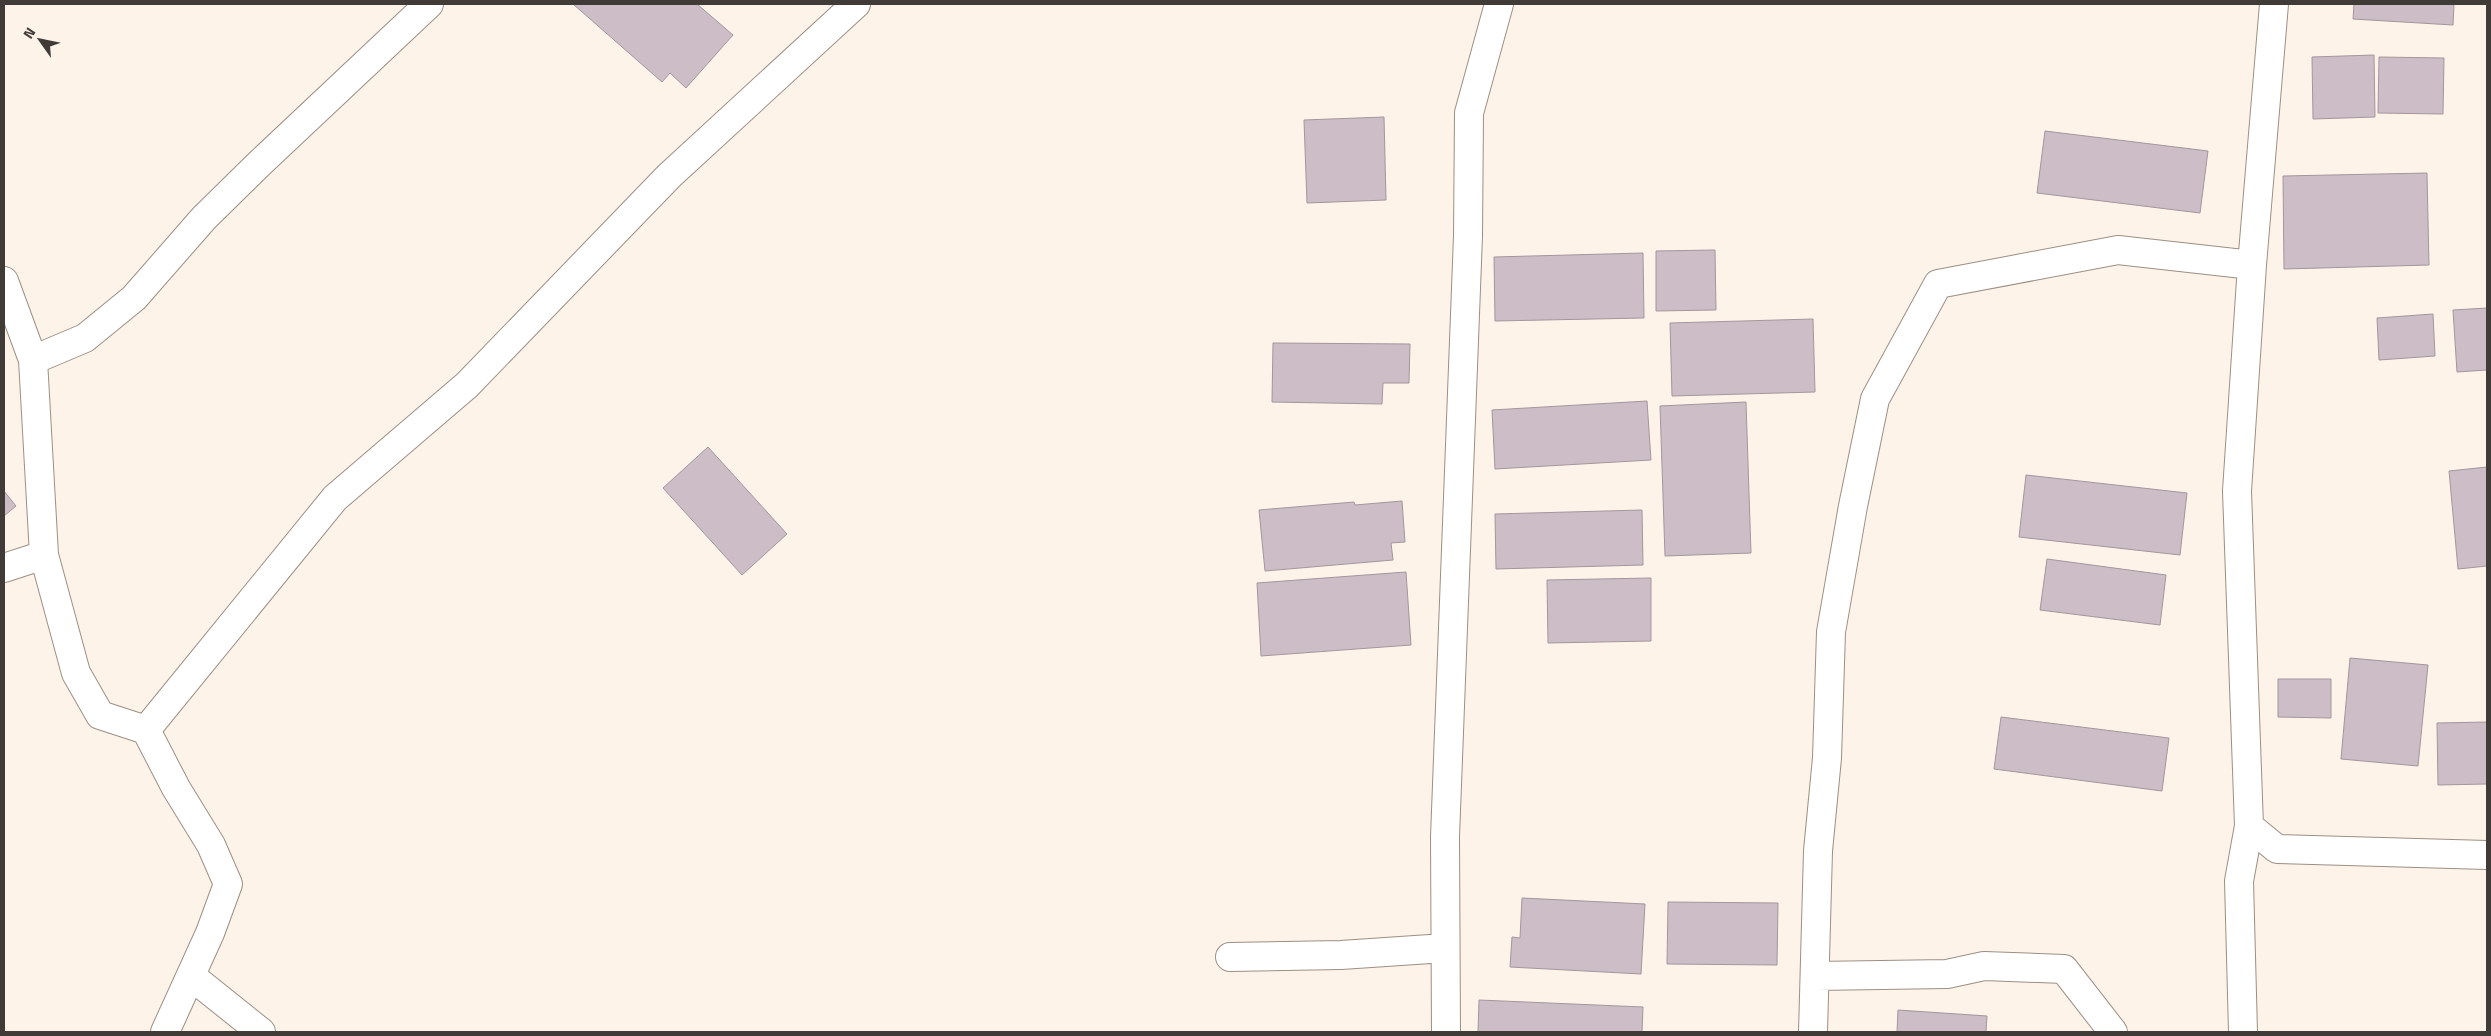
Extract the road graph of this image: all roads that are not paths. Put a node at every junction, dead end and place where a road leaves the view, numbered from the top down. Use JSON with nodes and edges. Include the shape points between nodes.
{"nodes":[{"id":1,"x":430,"y":4,"type":"edge"},
{"id":2,"x":856,"y":4,"type":"edge"},
{"id":3,"x":1498,"y":4,"type":"edge"},
{"id":4,"x":2274,"y":4,"type":"edge"},
{"id":5,"x":2252,"y":265,"type":"junction"},
{"id":6,"x":4,"y":281,"type":"edge"},
{"id":7,"x":33,"y":360,"type":"junction"},
{"id":8,"x":44,"y":555,"type":"junction"},
{"id":9,"x":4,"y":568,"type":"edge"},
{"id":10,"x":146,"y":730,"type":"junction"},
{"id":11,"x":2249,"y":826,"type":"junction"},
{"id":12,"x":2487,"y":854,"type":"edge"},
{"id":13,"x":1445,"y":948,"type":"junction"},
{"id":14,"x":1230,"y":957,"type":"dead end"},
{"id":15,"x":191,"y":976,"type":"junction"},
{"id":16,"x":1816,"y":976,"type":"junction"},
{"id":17,"x":164,"y":1032,"type":"edge"},
{"id":18,"x":260,"y":1032,"type":"edge"},
{"id":19,"x":1446,"y":1032,"type":"edge"},
{"id":20,"x":1813,"y":1032,"type":"edge"},
{"id":21,"x":2113,"y":1032,"type":"edge"},
{"id":22,"x":2243,"y":1032,"type":"edge"}],
"edges":[{"from":1,"to":7,"type":"street","via":[[204,218],[134,298],[85,338]]},
{"from":2,"to":10,"type":"street","via":[[669,176],[467,385],[335,498]]},
{"from":3,"to":13,"type":"street","via":[[1469,113],[1468,236],[1445,837]]},
{"from":4,"to":5,"type":"street"},
{"from":5,"to":11,"type":"street","via":[[2236,491]]},
{"from":5,"to":16,"type":"street","via":[[2118,250],[1938,284],[1875,399],[1853,506],[1832,632],[1827,758],[1818,851]]},
{"from":6,"to":7,"type":"street"},
{"from":7,"to":8,"type":"street"},
{"from":8,"to":9,"type":"street"},
{"from":8,"to":10,"type":"street","via":[[76,673],[100,715]]},
{"from":10,"to":15,"type":"street","via":[[211,845],[228,884]]},
{"from":11,"to":12,"type":"street","via":[[2277,849]]},
{"from":11,"to":22,"type":"street","via":[[2239,881]]},
{"from":13,"to":14,"type":"street","via":[[1341,955]]},
{"from":13,"to":19,"type":"street"},
{"from":15,"to":17,"type":"street"},
{"from":15,"to":18,"type":"street"},
{"from":16,"to":20,"type":"street"},
{"from":16,"to":21,"type":"street","via":[[1947,974],[1984,966],[2064,969]]}]}
